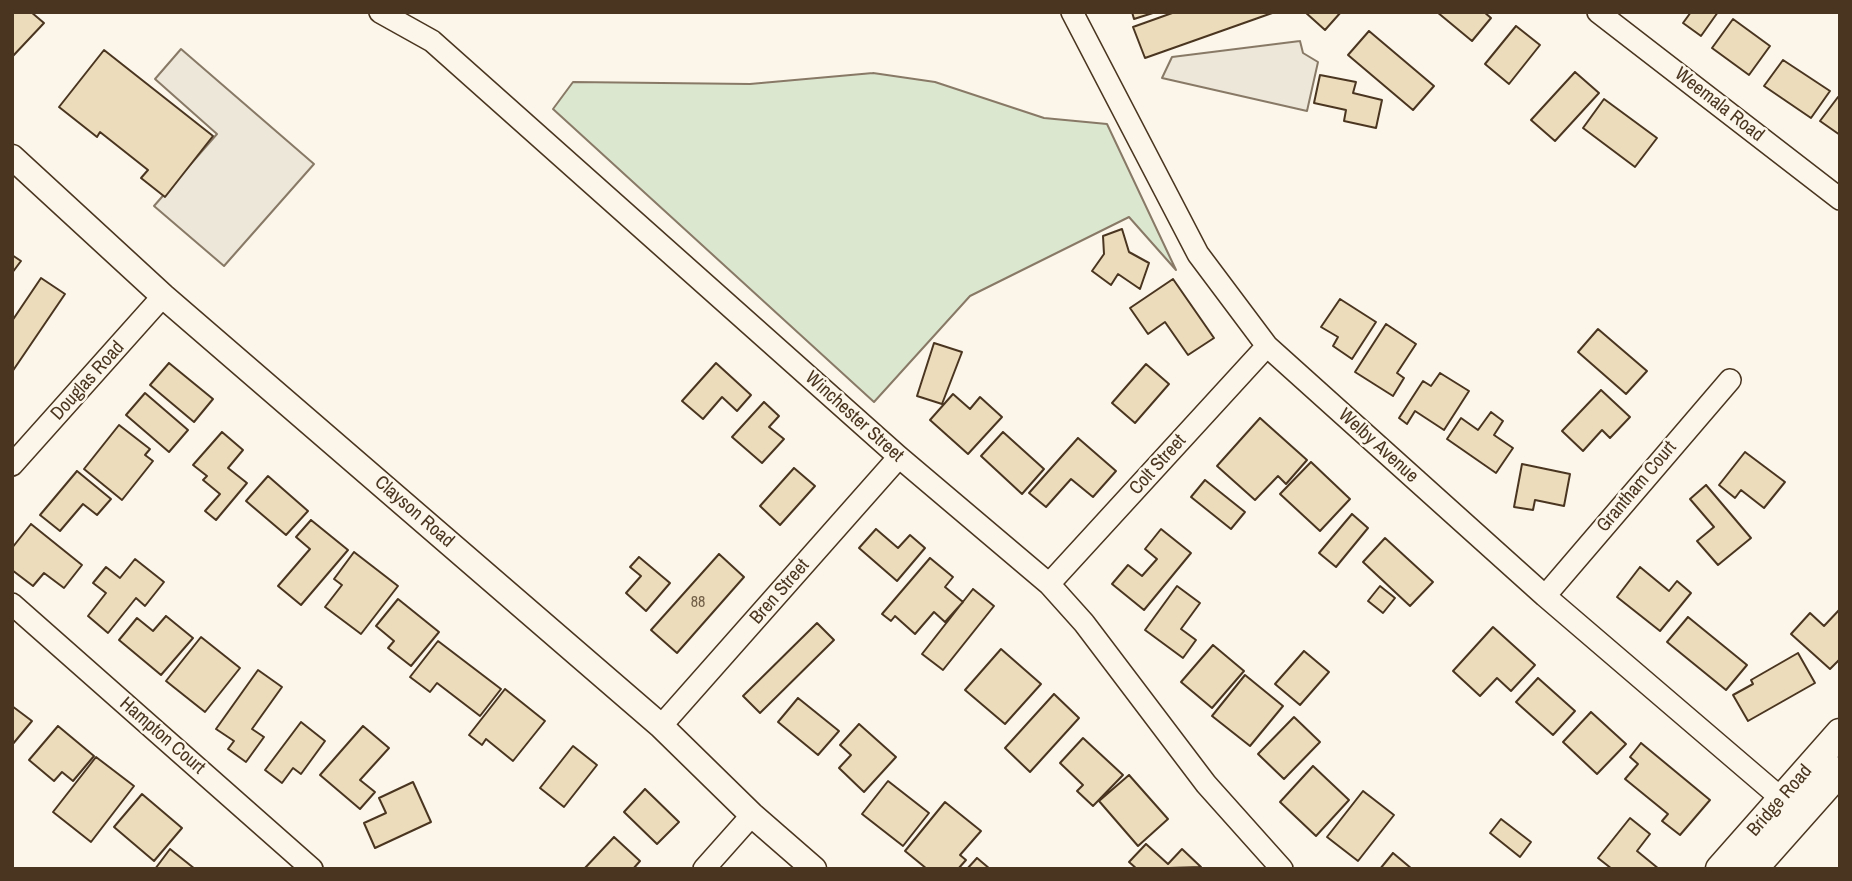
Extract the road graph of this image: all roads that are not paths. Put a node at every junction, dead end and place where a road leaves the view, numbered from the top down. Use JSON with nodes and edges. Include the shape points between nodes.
{"nodes":[{"id":1,"x":380,"y":12,"type":"edge"},
{"id":2,"x":1072,"y":12,"type":"edge"},
{"id":3,"x":1604,"y":14,"type":"edge"},
{"id":4,"x":12,"y":157,"type":"edge"},
{"id":5,"x":1840,"y":199,"type":"edge"},
{"id":6,"x":163,"y":296,"type":"junction"},
{"id":7,"x":1267,"y":346,"type":"junction"},
{"id":8,"x":1730,"y":380,"type":"dead end"},
{"id":9,"x":899,"y":457,"type":"junction"},
{"id":10,"x":12,"y":465,"type":"edge"},
{"id":11,"x":1049,"y":584,"type":"junction"},
{"id":12,"x":1545,"y":596,"type":"junction"},
{"id":13,"x":12,"y":604,"type":"edge"},
{"id":14,"x":662,"y":726,"type":"junction"},
{"id":15,"x":1840,"y":733,"type":"edge"},
{"id":16,"x":1840,"y":771,"type":"edge"},
{"id":17,"x":1791,"y":807,"type":"junction"},
{"id":18,"x":752,"y":815,"type":"junction"},
{"id":19,"x":312,"y":869,"type":"edge"},
{"id":20,"x":705,"y":869,"type":"edge"},
{"id":21,"x":814,"y":869,"type":"edge"},
{"id":22,"x":1282,"y":869,"type":"edge"},
{"id":23,"x":1720,"y":869,"type":"edge"},
{"id":24,"x":1753,"y":869,"type":"edge"}],
"edges":[{"from":1,"to":9,"type":"street","name":"Winchester Street","via":[[432,41]]},
{"from":2,"to":7,"type":"street","name":"Welby Avenue","via":[[1198,254]]},
{"from":3,"to":5,"type":"street","name":"Weemala Road"},
{"from":4,"to":6,"type":"street","name":"Clayson Road"},
{"from":6,"to":10,"type":"street","name":"Douglas Road"},
{"from":6,"to":14,"type":"street","name":"Clayson Road"},
{"from":7,"to":11,"type":"street","name":"Colt Street"},
{"from":7,"to":12,"type":"street","name":"Welby Avenue"},
{"from":8,"to":12,"type":"street","name":"Grantham Court"},
{"from":9,"to":11,"type":"street","name":"Winchester Street"},
{"from":9,"to":14,"type":"street","name":"Bren Street"},
{"from":11,"to":22,"type":"street","name":"Winchester Street","via":[[1206,784]]},
{"from":12,"to":17,"type":"street","name":"Welby Avenue"},
{"from":13,"to":19,"type":"street","name":"Hampton Court"},
{"from":14,"to":18,"type":"street","name":"Clayson Road"},
{"from":15,"to":17,"type":"main road","name":"Bridge Road"},
{"from":16,"to":17,"type":"main road","name":"Bridge Road"},
{"from":17,"to":23,"type":"main road","name":"Bridge Road"},
{"from":17,"to":24,"type":"main road","name":"Bridge Road"},
{"from":18,"to":20,"type":"street"},
{"from":18,"to":21,"type":"street","name":"Clayson Road"}]}
